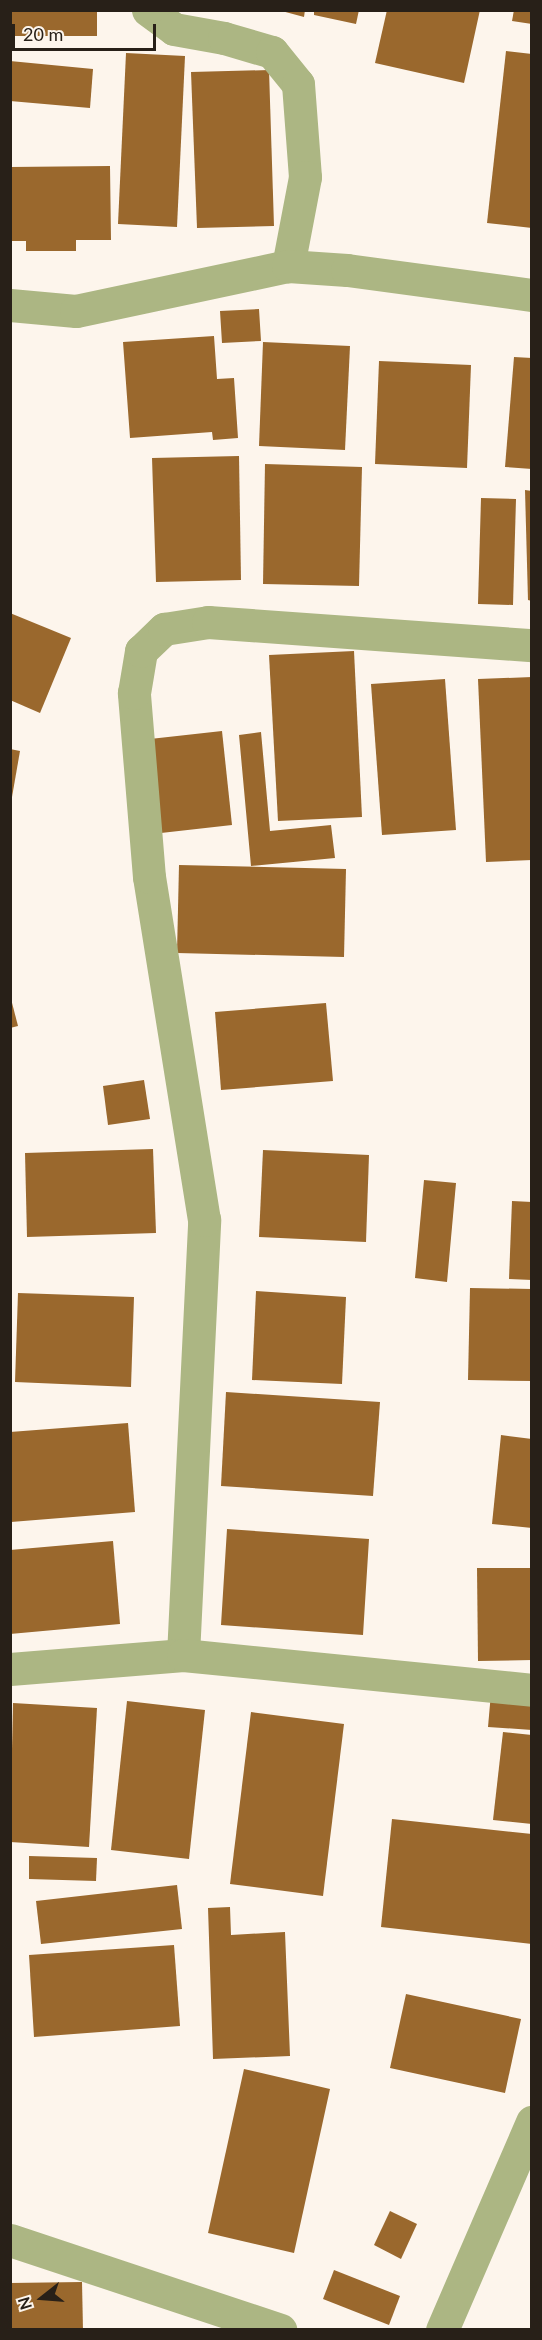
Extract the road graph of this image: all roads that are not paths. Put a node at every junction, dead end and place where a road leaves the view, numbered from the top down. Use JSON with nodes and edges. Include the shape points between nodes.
{"nodes":[{"id":1,"x":148,"y":10,"type":"edge"},
{"id":2,"x":288,"y":266,"type":"junction"},
{"id":3,"x":531,"y":295,"type":"edge"},
{"id":4,"x":10,"y":305,"type":"edge"},
{"id":5,"x":531,"y":645,"type":"edge"},
{"id":6,"x":183,"y":1655,"type":"junction"},
{"id":7,"x":10,"y":1669,"type":"edge"},
{"id":8,"x":531,"y":1690,"type":"edge"},
{"id":9,"x":531,"y":2122,"type":"edge"},
{"id":10,"x":10,"y":2241,"type":"edge"},
{"id":11,"x":280,"y":2330,"type":"edge"},
{"id":12,"x":442,"y":2330,"type":"edge"}],
"edges":[{"from":1,"to":2,"type":"street","via":[[174,29],[272,52],[298,84],[305,177]]},
{"from":2,"to":3,"type":"street"},
{"from":2,"to":4,"type":"street","via":[[76,311]]},
{"from":5,"to":6,"type":"street","via":[[208,622],[164,629],[141,651],[134,693],[149,877],[204,1220]]},
{"from":6,"to":7,"type":"street"},
{"from":6,"to":8,"type":"street"},
{"from":9,"to":12,"type":"street"},
{"from":10,"to":11,"type":"street"}]}
